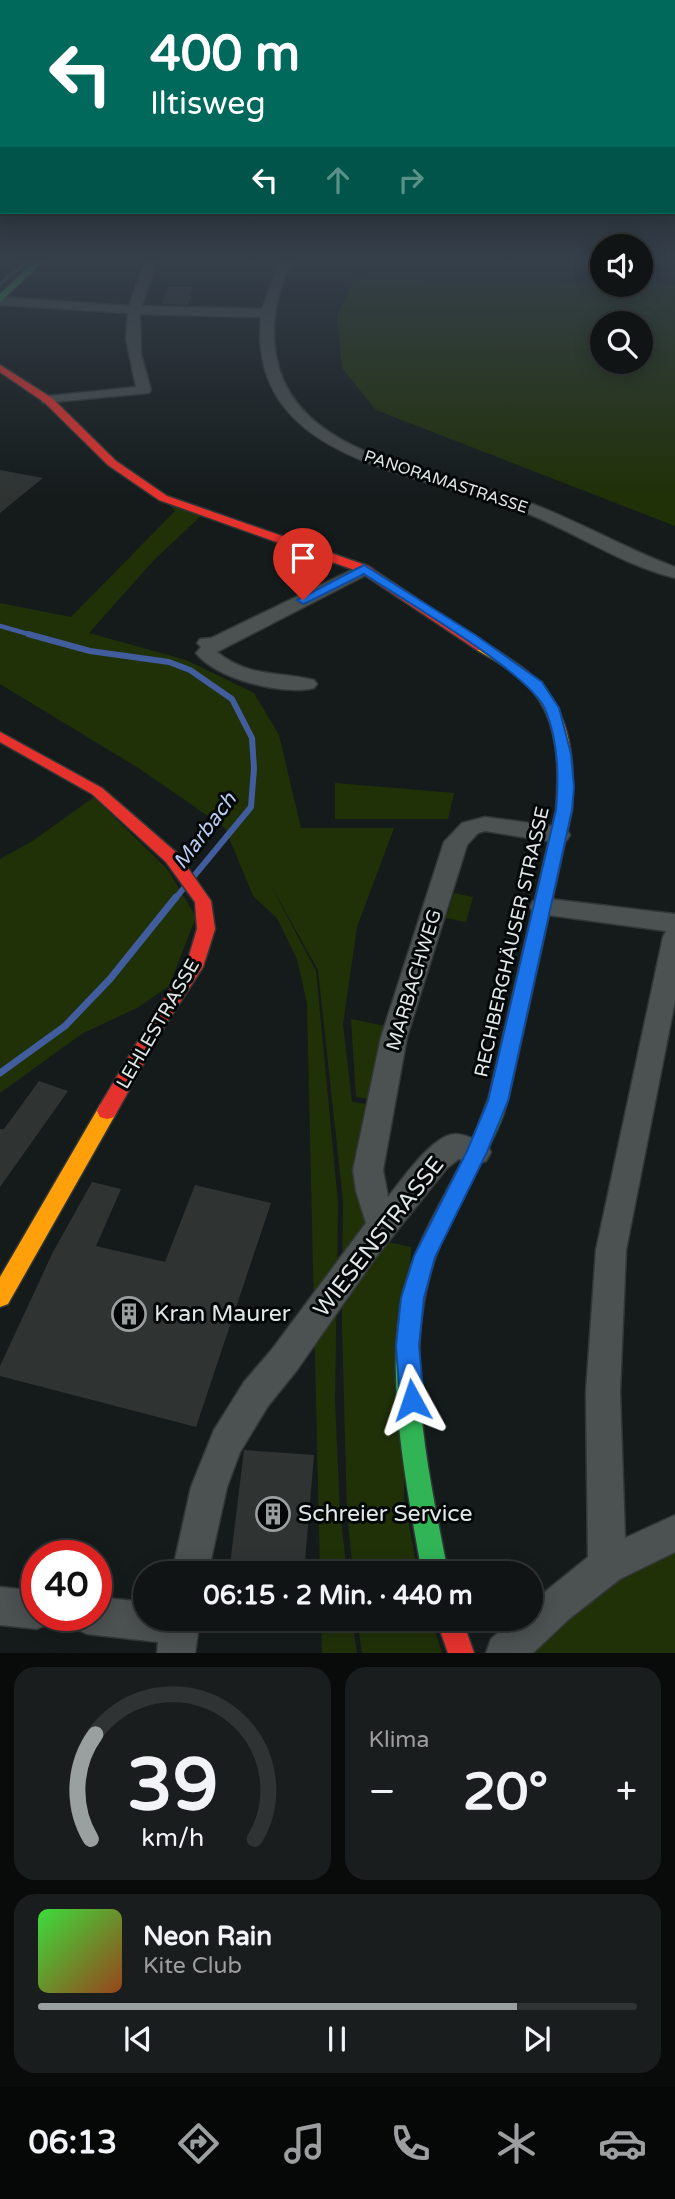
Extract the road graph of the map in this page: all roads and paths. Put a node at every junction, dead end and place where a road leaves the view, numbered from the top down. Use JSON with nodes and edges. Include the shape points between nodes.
{"nodes":[{"id":1,"x":131,"y":340,"type":"edge"},
{"id":2,"x":266,"y":340,"type":"edge"},
{"id":3,"x":0,"y":368,"type":"edge"},
{"id":4,"x":48,"y":400,"type":"junction"},
{"id":5,"x":364,"y":569,"type":"junction"},
{"id":6,"x":675,"y":573,"type":"edge"},
{"id":7,"x":307,"y":684,"type":"dead end"},
{"id":8,"x":0,"y":736,"type":"edge"},
{"id":9,"x":559,"y":835,"type":"junction"},
{"id":10,"x":542,"y":907,"type":"junction"},
{"id":11,"x":675,"y":923,"type":"edge"},
{"id":12,"x":675,"y":937,"type":"edge"},
{"id":13,"x":476,"y":1152,"type":"junction"},
{"id":14,"x":383,"y":1228,"type":"junction"},
{"id":15,"x":0,"y":1297,"type":"edge"},
{"id":16,"x":675,"y":1533,"type":"edge"},
{"id":17,"x":193,"y":1561,"type":"edge"},
{"id":18,"x":433,"y":1561,"type":"edge"},
{"id":19,"x":607,"y":1566,"type":"junction"},
{"id":20,"x":0,"y":1606,"type":"edge"},
{"id":21,"x":21,"y":1608,"type":"edge"},
{"id":22,"x":112,"y":1620,"type":"edge"},
{"id":23,"x":453,"y":1631,"type":"edge"},
{"id":24,"x":179,"y":1632,"type":"edge"},
{"id":25,"x":461,"y":1653,"type":"edge"},
{"id":26,"x":505,"y":1653,"type":"edge"}],
"edges":[{"from":1,"to":4,"type":"street","via":[[144,390]]},
{"from":2,"to":6,"type":"street","name":"PANORAMASTRASSE","via":[[272,382],[287,405],[333,441],[403,469],[512,501]]},
{"from":3,"to":4,"type":"street","name":"RECHBERGHÄUSER STRASSE"},
{"from":4,"to":5,"type":"street","name":"RECHBERGHÄUSER STRASSE","via":[[112,463],[163,498]]},
{"from":5,"to":7,"type":"street","via":[[207,643],[206,653],[245,677]]},
{"from":5,"to":9,"type":"street","name":"RECHBERGHÄUSER STRASSE","via":[[537,685],[552,708],[564,754],[566,794]]},
{"from":8,"to":15,"type":"street","name":"LEHLESTRASSE","via":[[97,791],[172,858],[203,901],[206,929],[194,967]]},
{"from":9,"to":10,"type":"street","name":"RECHBERGHÄUSER STRASSE"},
{"from":9,"to":14,"type":"street","name":"MARBACHWEG","via":[[485,824],[464,832],[453,847],[394,1037],[368,1170]]},
{"from":10,"to":11,"type":"street"},
{"from":10,"to":13,"type":"street","name":"RECHBERGHÄUSER STRASSE","via":[[498,1101]]},
{"from":12,"to":19,"type":"street","via":[[611,1251],[603,1392]]},
{"from":13,"to":14,"type":"street","name":"WIESENSTRASSE","via":[[455,1146],[445,1152]]},
{"from":13,"to":18,"type":"street","name":"RECHBERGHÄUSER STRASSE","via":[[424,1256],[412,1298],[407,1346],[419,1481]]},
{"from":14,"to":17,"type":"street","name":"WIESENSTRASSE","via":[[256,1394],[226,1442],[209,1487]]},
{"from":16,"to":19,"type":"street"},
{"from":19,"to":26,"type":"street"},
{"from":20,"to":21,"type":"street"},
{"from":22,"to":24,"type":"street"},
{"from":23,"to":25,"type":"street"}]}
